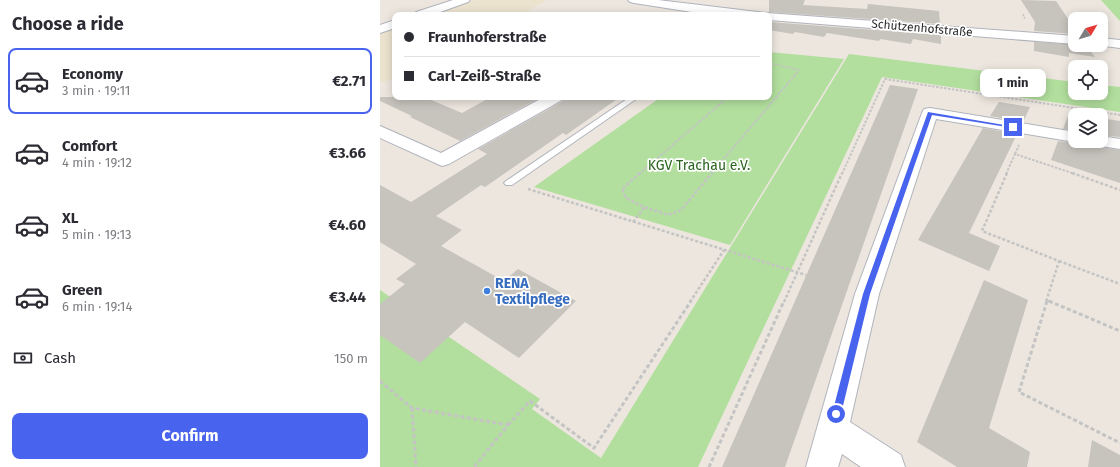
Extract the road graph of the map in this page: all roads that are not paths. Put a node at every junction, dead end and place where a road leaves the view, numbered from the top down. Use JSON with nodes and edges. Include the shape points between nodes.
{"nodes":[{"id":1,"x":464,"y":0,"type":"edge"},
{"id":2,"x":634,"y":0,"type":"edge"},
{"id":3,"x":721,"y":0,"type":"edge"},
{"id":4,"x":429,"y":12,"type":"edge"},
{"id":5,"x":701,"y":12,"type":"edge"},
{"id":6,"x":708,"y":12,"type":"edge"},
{"id":7,"x":772,"y":16,"type":"edge"},
{"id":8,"x":392,"y":25,"type":"edge"},
{"id":9,"x":380,"y":29,"type":"edge"},
{"id":10,"x":1068,"y":39,"type":"edge"},
{"id":11,"x":1108,"y":43,"type":"edge"},
{"id":12,"x":1120,"y":44,"type":"edge"},
{"id":13,"x":551,"y":100,"type":"edge"},
{"id":14,"x":631,"y":100,"type":"edge"},
{"id":15,"x":380,"y":131,"type":"edge"},
{"id":16,"x":1068,"y":136,"type":"edge"},
{"id":17,"x":1108,"y":142,"type":"edge"},
{"id":18,"x":1120,"y":144,"type":"edge"},
{"id":19,"x":509,"y":183,"type":"dead end"},
{"id":20,"x":833,"y":429,"type":"junction"},
{"id":21,"x":822,"y":467,"type":"edge"},
{"id":22,"x":889,"y":467,"type":"edge"}],
"edges":[{"from":1,"to":4,"type":"street"},
{"from":2,"to":5,"type":"street"},
{"from":3,"to":6,"type":"street"},
{"from":7,"to":10,"type":"street","name":"Schützenhofstraße"},
{"from":8,"to":9,"type":"street"},
{"from":11,"to":12,"type":"street"},
{"from":13,"to":15,"type":"street","via":[[442,160]]},
{"from":14,"to":19,"type":"lane"},
{"from":16,"to":20,"type":"street","via":[[930,113],[867,294]]},
{"from":17,"to":18,"type":"street"},
{"from":20,"to":21,"type":"street"},
{"from":20,"to":22,"type":"street"}]}
